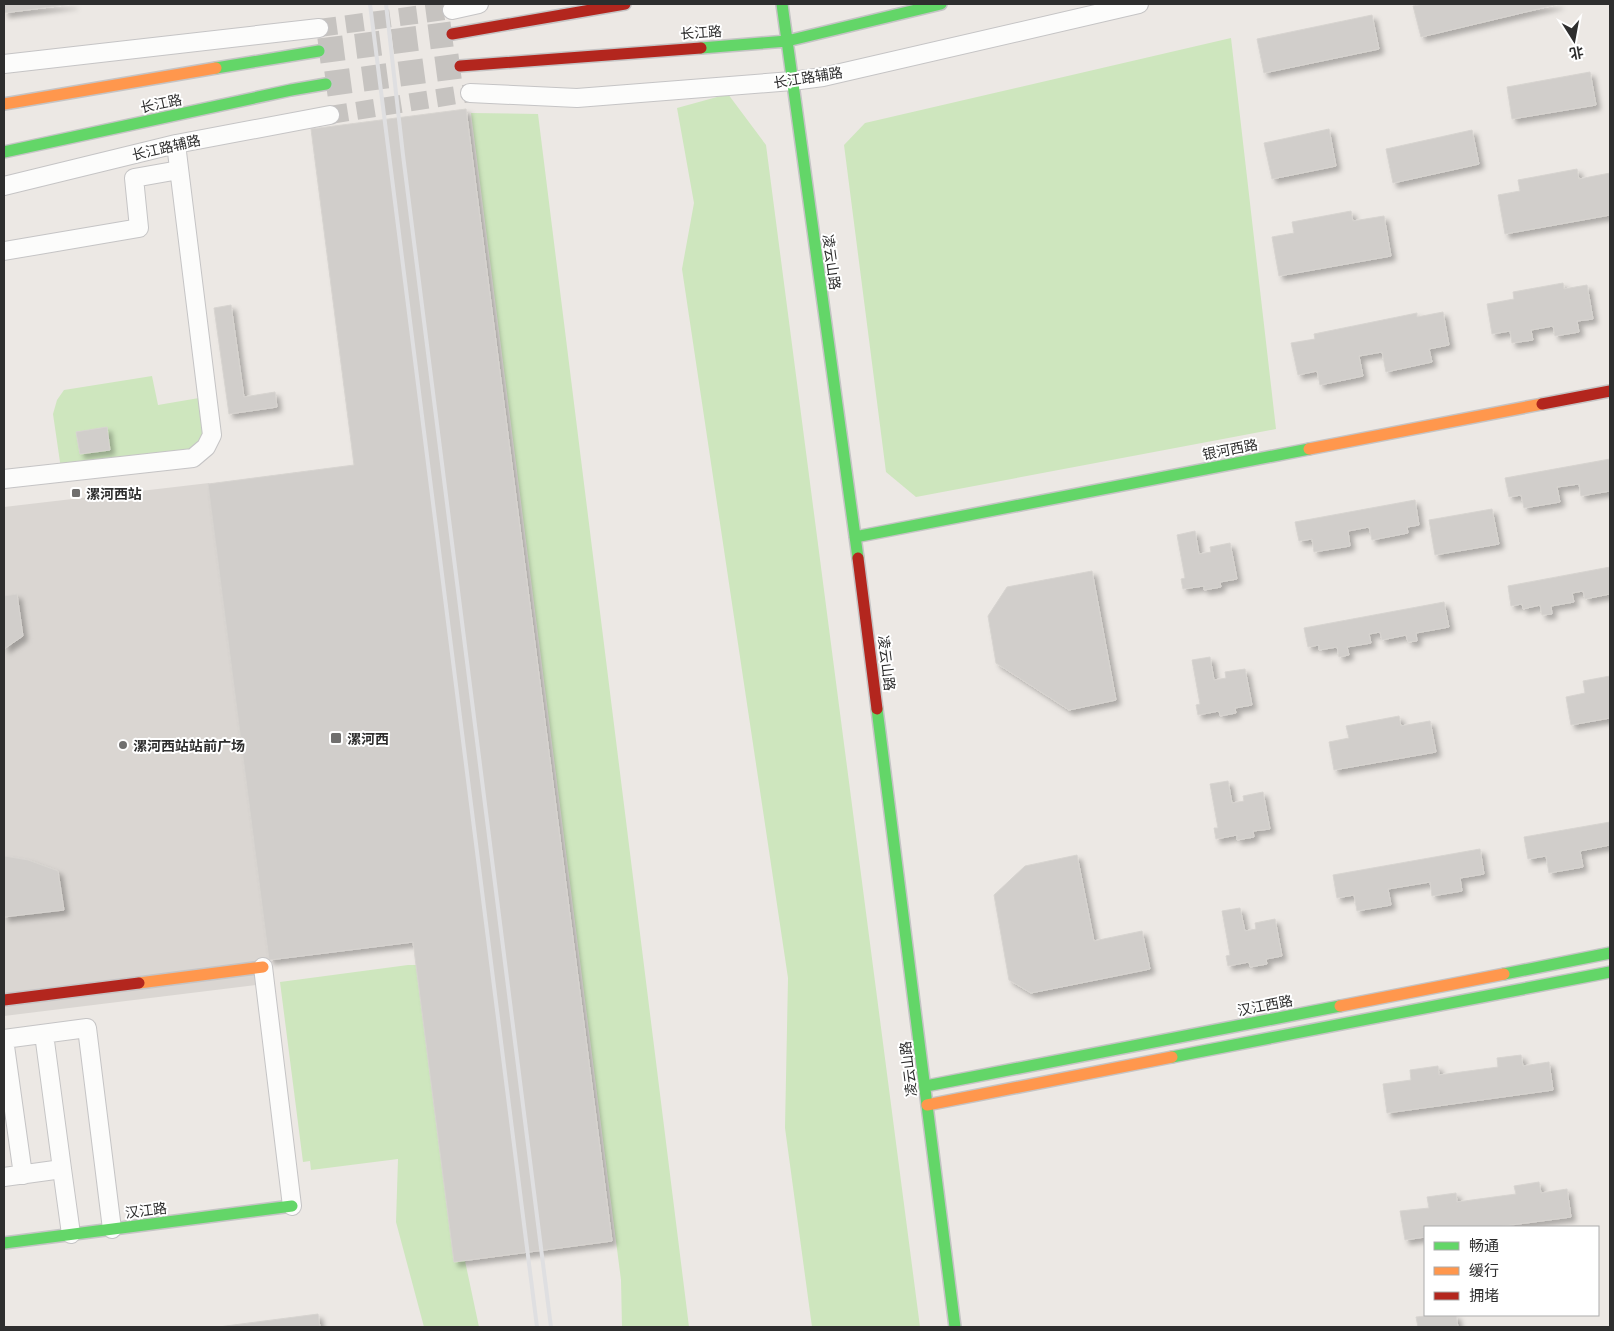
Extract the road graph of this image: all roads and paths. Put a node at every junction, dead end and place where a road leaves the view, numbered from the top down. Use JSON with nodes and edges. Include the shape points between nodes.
{"nodes":[{"id":1,"x":480,"y":4,"type":"edge"},
{"id":2,"x":625,"y":4,"type":"edge"},
{"id":3,"x":782,"y":4,"type":"edge"},
{"id":4,"x":941,"y":4,"type":"edge"},
{"id":5,"x":1140,"y":4,"type":"edge"},
{"id":6,"x":452,"y":10,"type":"tunnel mouth"},
{"id":7,"x":318,"y":28,"type":"tunnel mouth"},
{"id":8,"x":452,"y":34,"type":"tunnel mouth"},
{"id":9,"x":787,"y":41,"type":"junction"},
{"id":10,"x":319,"y":51,"type":"tunnel mouth"},
{"id":11,"x":4,"y":64,"type":"edge"},
{"id":12,"x":460,"y":66,"type":"tunnel mouth"},
{"id":13,"x":792,"y":81,"type":"junction"},
{"id":14,"x":326,"y":84,"type":"tunnel mouth"},
{"id":15,"x":470,"y":93,"type":"tunnel mouth"},
{"id":16,"x":4,"y":104,"type":"edge"},
{"id":17,"x":330,"y":114,"type":"tunnel mouth"},
{"id":18,"x":176,"y":144,"type":"junction"},
{"id":19,"x":4,"y":152,"type":"edge"},
{"id":20,"x":179,"y":170,"type":"junction"},
{"id":21,"x":4,"y":186,"type":"edge"},
{"id":22,"x":4,"y":251,"type":"edge"},
{"id":23,"x":1610,"y":391,"type":"edge"},
{"id":24,"x":4,"y":479,"type":"edge"},
{"id":25,"x":856,"y":537,"type":"junction"},
{"id":26,"x":1610,"y":952,"type":"edge"},
{"id":27,"x":263,"y":967,"type":"joint"},
{"id":28,"x":1610,"y":972,"type":"edge"},
{"id":29,"x":4,"y":1000,"type":"edge"},
{"id":30,"x":44,"y":1034,"type":"junction"},
{"id":31,"x":4,"y":1039,"type":"edge"},
{"id":32,"x":926,"y":1086,"type":"junction"},
{"id":33,"x":927,"y":1105,"type":"junction"},
{"id":34,"x":62,"y":1169,"type":"junction"},
{"id":35,"x":23,"y":1175,"type":"junction"},
{"id":36,"x":4,"y":1177,"type":"edge"},
{"id":37,"x":288,"y":1197,"type":"joint"},
{"id":38,"x":110,"y":1218,"type":"junction"},
{"id":39,"x":69,"y":1223,"type":"junction"},
{"id":40,"x":4,"y":1243,"type":"edge"},
{"id":41,"x":955,"y":1327,"type":"edge"}],
"edges":[{"from":1,"to":6,"type":"street"},
{"from":2,"to":8,"type":"street"},
{"from":3,"to":9,"type":"street","name":"凌云山路"},
{"from":4,"to":9,"type":"street","name":"长江路"},
{"from":5,"to":13,"type":"street","name":"长江路辅路","via":[[823,77]]},
{"from":7,"to":11,"type":"street"},
{"from":9,"to":12,"type":"street","name":"长江路"},
{"from":9,"to":13,"type":"street","name":"凌云山路"},
{"from":10,"to":16,"type":"street","name":"长江路"},
{"from":13,"to":15,"type":"street","name":"长江路辅路","via":[[577,98]]},
{"from":13,"to":25,"type":"street","name":"凌云山路"},
{"from":14,"to":19,"type":"street","name":"长江路"},
{"from":17,"to":18,"type":"street","name":"长江路辅路"},
{"from":18,"to":20,"type":"street"},
{"from":18,"to":21,"type":"street","name":"长江路辅路"},
{"from":20,"to":22,"type":"street","via":[[134,178],[139,228]]},
{"from":20,"to":24,"type":"street","via":[[212,435],[206,447],[193,458]]},
{"from":23,"to":25,"type":"street","name":"银河西路"},
{"from":25,"to":32,"type":"street","name":"凌云山路"},
{"from":26,"to":32,"type":"street","name":"汉江西路"},
{"from":27,"to":29,"type":"street"},
{"from":27,"to":37,"type":"street"},
{"from":28,"to":33,"type":"street"},
{"from":30,"to":31,"type":"street"},
{"from":30,"to":34,"type":"street"},
{"from":30,"to":38,"type":"street","via":[[87,1028]]},
{"from":31,"to":35,"type":"street"},
{"from":32,"to":33,"type":"street","name":"凌云山路"},
{"from":33,"to":41,"type":"street","name":"凌云山路"},
{"from":34,"to":35,"type":"street"},
{"from":34,"to":39,"type":"street"},
{"from":35,"to":36,"type":"street"},
{"from":37,"to":38,"type":"street","name":"汉江路"},
{"from":38,"to":39,"type":"street","name":"汉江路"},
{"from":39,"to":40,"type":"street","name":"汉江路"}]}
